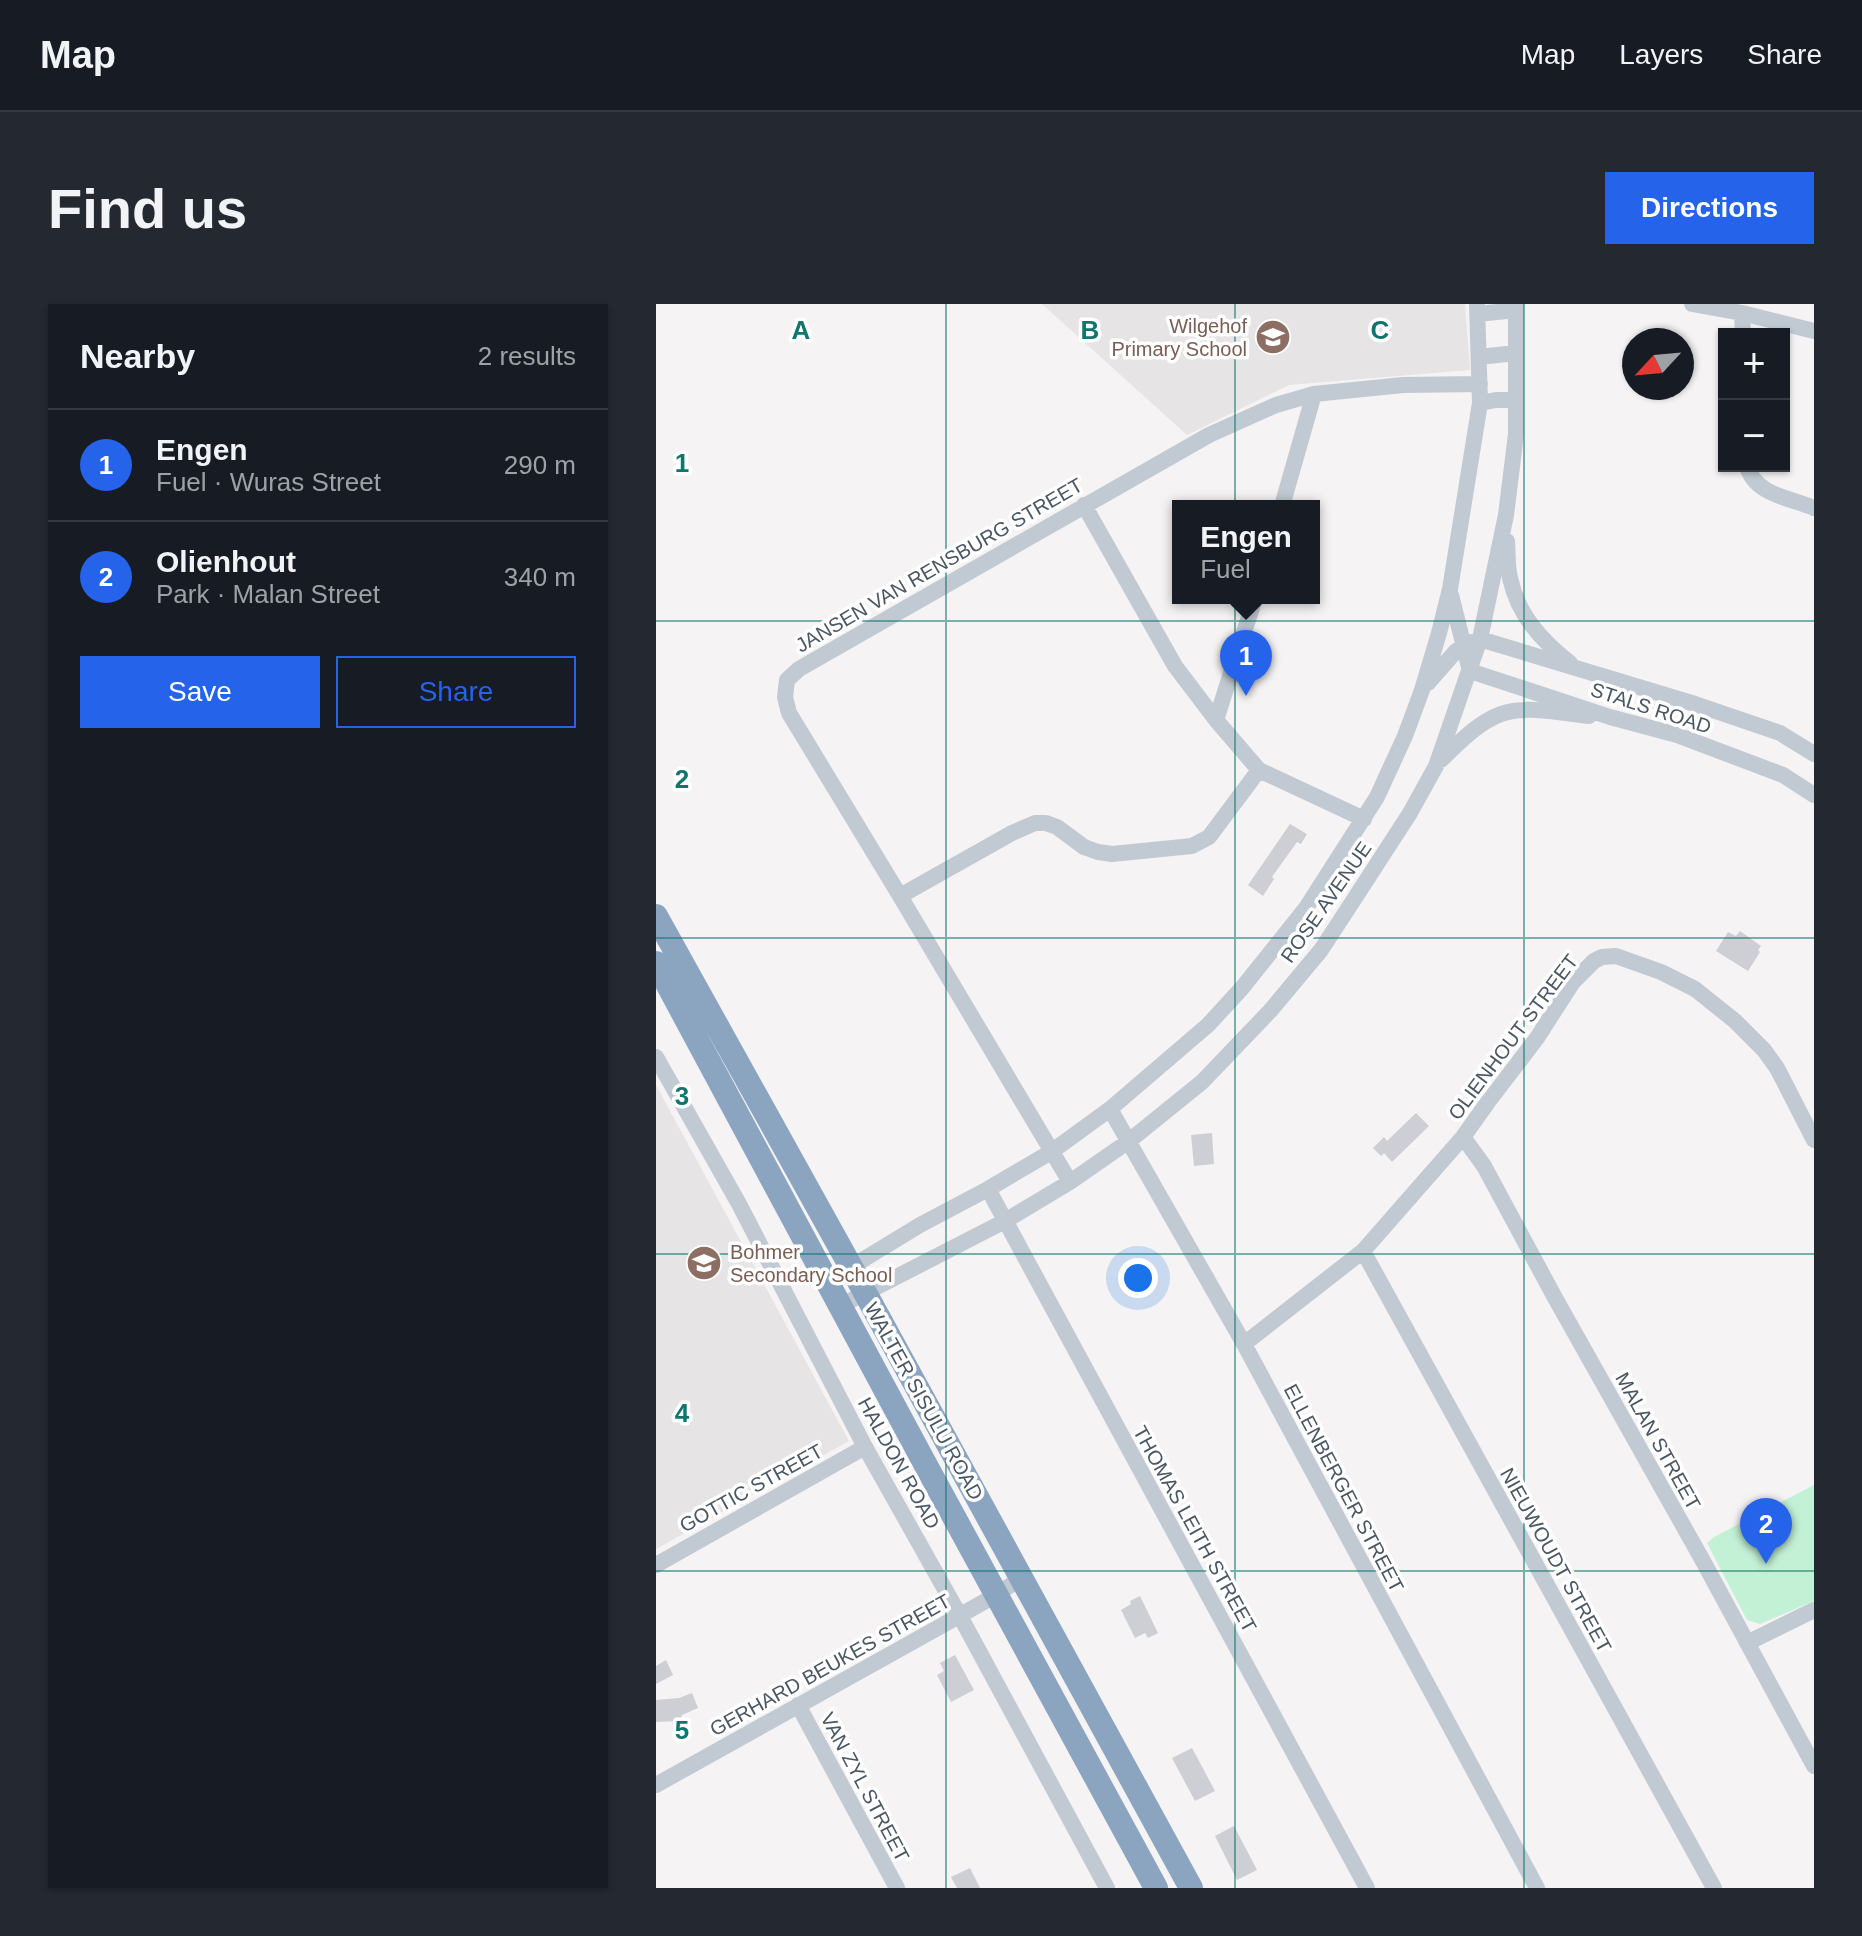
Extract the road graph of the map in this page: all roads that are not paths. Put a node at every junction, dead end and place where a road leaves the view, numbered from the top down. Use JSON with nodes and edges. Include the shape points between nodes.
{"nodes":[{"id":1,"x":1692,"y":304,"type":"edge"},
{"id":2,"x":1516,"y":307,"type":"edge"},
{"id":3,"x":1477,"y":309,"type":"edge"},
{"id":4,"x":1742,"y":313,"type":"junction"},
{"id":5,"x":1743,"y":328,"type":"edge"},
{"id":6,"x":1814,"y":331,"type":"edge"},
{"id":7,"x":1516,"y":353,"type":"junction"},
{"id":8,"x":1479,"y":357,"type":"junction"},
{"id":9,"x":1480,"y":384,"type":"junction"},
{"id":10,"x":1314,"y":394,"type":"junction"},
{"id":11,"x":1516,"y":400,"type":"junction"},
{"id":12,"x":1480,"y":403,"type":"junction"},
{"id":13,"x":1748,"y":472,"type":"edge"},
{"id":14,"x":1284,"y":500,"type":"edge"},
{"id":15,"x":1084,"y":505,"type":"junction"},
{"id":16,"x":1814,"y":508,"type":"edge"},
{"id":17,"x":1506,"y":515,"type":"junction"},
{"id":18,"x":1450,"y":589,"type":"junction"},
{"id":19,"x":1253,"y":604,"type":"edge"},
{"id":20,"x":1480,"y":639,"type":"junction"},
{"id":21,"x":1463,"y":646,"type":"junction"},
{"id":22,"x":1470,"y":671,"type":"junction"},
{"id":23,"x":1580,"y":671,"type":"junction"},
{"id":24,"x":1422,"y":690,"type":"junction"},
{"id":25,"x":1610,"y":717,"type":"junction"},
{"id":26,"x":1216,"y":720,"type":"junction"},
{"id":27,"x":1814,"y":754,"type":"edge"},
{"id":28,"x":1436,"y":766,"type":"junction"},
{"id":29,"x":1259,"y":770,"type":"junction"},
{"id":30,"x":1814,"y":795,"type":"edge"},
{"id":31,"x":1364,"y":819,"type":"junction"},
{"id":32,"x":900,"y":896,"type":"junction"},
{"id":33,"x":656,"y":916,"type":"edge"},
{"id":34,"x":665,"y":964,"type":"edge"},
{"id":35,"x":656,"y":1057,"type":"edge"},
{"id":36,"x":753,"y":1090,"type":"junction"},
{"id":37,"x":732,"y":1103,"type":"junction"},
{"id":38,"x":1110,"y":1109,"type":"junction"},
{"id":39,"x":1463,"y":1137,"type":"junction"},
{"id":40,"x":1814,"y":1140,"type":"edge"},
{"id":41,"x":1129,"y":1141,"type":"junction"},
{"id":42,"x":1051,"y":1152,"type":"junction"},
{"id":43,"x":1070,"y":1182,"type":"junction"},
{"id":44,"x":988,"y":1189,"type":"junction"},
{"id":45,"x":1005,"y":1221,"type":"junction"},
{"id":46,"x":1363,"y":1251,"type":"junction"},
{"id":47,"x":851,"y":1267,"type":"junction"},
{"id":48,"x":828,"y":1281,"type":"junction"},
{"id":49,"x":866,"y":1294,"type":"junction"},
{"id":50,"x":840,"y":1306,"type":"junction"},
{"id":51,"x":1244,"y":1344,"type":"junction"},
{"id":52,"x":932,"y":1415,"type":"junction"},
{"id":53,"x":906,"y":1429,"type":"junction"},
{"id":54,"x":865,"y":1447,"type":"junction"},
{"id":55,"x":656,"y":1565,"type":"edge"},
{"id":56,"x":1021,"y":1578,"type":"junction"},
{"id":57,"x":996,"y":1595,"type":"junction"},
{"id":58,"x":1814,"y":1610,"type":"edge"},
{"id":59,"x":960,"y":1616,"type":"junction"},
{"id":60,"x":1747,"y":1643,"type":"junction"},
{"id":61,"x":798,"y":1705,"type":"junction"},
{"id":62,"x":1814,"y":1766,"type":"edge"},
{"id":63,"x":1126,"y":1769,"type":"junction"},
{"id":64,"x":1098,"y":1782,"type":"junction"},
{"id":65,"x":656,"y":1785,"type":"edge"},
{"id":66,"x":897,"y":1888,"type":"edge"},
{"id":67,"x":1107,"y":1888,"type":"edge"},
{"id":68,"x":1156,"y":1888,"type":"edge"},
{"id":69,"x":1191,"y":1888,"type":"edge"},
{"id":70,"x":1367,"y":1888,"type":"edge"},
{"id":71,"x":1537,"y":1888,"type":"edge"},
{"id":72,"x":1714,"y":1888,"type":"edge"}],
"edges":[{"from":1,"to":4,"type":"street"},
{"from":2,"to":3,"type":"street"},
{"from":2,"to":7,"type":"street","name":"ROSE AVENUE"},
{"from":3,"to":8,"type":"street","name":"ROSE AVENUE"},
{"from":4,"to":5,"type":"street"},
{"from":4,"to":6,"type":"street"},
{"from":7,"to":8,"type":"street"},
{"from":7,"to":11,"type":"street","name":"ROSE AVENUE"},
{"from":8,"to":9,"type":"street","name":"ROSE AVENUE"},
{"from":9,"to":10,"type":"street","name":"JANSEN VAN RENSBURG STREET"},
{"from":9,"to":12,"type":"street","name":"ROSE AVENUE"},
{"from":10,"to":14,"type":"street"},
{"from":10,"to":15,"type":"street","name":"JANSEN VAN RENSBURG STREET","via":[[1209,435]]},
{"from":11,"to":12,"type":"street"},
{"from":11,"to":17,"type":"street","name":"ROSE AVENUE"},
{"from":12,"to":18,"type":"street","name":"ROSE AVENUE"},
{"from":13,"to":16,"type":"street","via":[[1758,486]]},
{"from":15,"to":26,"type":"street","via":[[1175,666]]},
{"from":15,"to":32,"type":"street","name":"JANSEN VAN RENSBURG STREET","via":[[787,680],[789,713]]},
{"from":17,"to":20,"type":"street","name":"ROSE AVENUE"},
{"from":17,"to":23,"type":"street","via":[[1509,576],[1520,609],[1550,648]]},
{"from":18,"to":21,"type":"street"},
{"from":18,"to":24,"type":"street","name":"ROSE AVENUE"},
{"from":19,"to":26,"type":"street"},
{"from":20,"to":21,"type":"street"},
{"from":20,"to":22,"type":"street","name":"ROSE AVENUE"},
{"from":20,"to":23,"type":"street","name":"STALS ROAD"},
{"from":21,"to":22,"type":"street"},
{"from":21,"to":24,"type":"street"},
{"from":22,"to":25,"type":"street","name":"STALS ROAD"},
{"from":22,"to":28,"type":"street","name":"ROSE AVENUE"},
{"from":23,"to":27,"type":"street","name":"STALS ROAD","via":[[1780,733]]},
{"from":24,"to":31,"type":"street","name":"ROSE AVENUE"},
{"from":25,"to":28,"type":"street","via":[[1509,712],[1475,728]]},
{"from":25,"to":30,"type":"street","name":"STALS ROAD","via":[[1677,735],[1783,775]]},
{"from":26,"to":29,"type":"street"},
{"from":28,"to":41,"type":"street","name":"ROSE AVENUE","via":[[1321,950],[1202,1082]]},
{"from":29,"to":31,"type":"street"},
{"from":29,"to":32,"type":"street","via":[[1209,837],[1192,846],[1098,852],[1057,827],[1035,823]]},
{"from":31,"to":38,"type":"street","name":"ROSE AVENUE","via":[[1306,908],[1242,988],[1208,1025]]},
{"from":32,"to":42,"type":"street","name":"JANSEN VAN RENSBURG STREET"},
{"from":33,"to":34,"type":"highway","name":"WALTER SISULU ROAD"},
{"from":34,"to":36,"type":"highway","name":"WALTER SISULU ROAD"},
{"from":34,"to":37,"type":"highway","name":"WALTER SISULU ROAD"},
{"from":35,"to":54,"type":"street","name":"HALDON ROAD"},
{"from":36,"to":37,"type":"highway"},
{"from":36,"to":47,"type":"highway","name":"WALTER SISULU ROAD"},
{"from":37,"to":48,"type":"highway","name":"WALTER SISULU ROAD"},
{"from":38,"to":41,"type":"street","name":"ELLENBERGER STREET"},
{"from":38,"to":42,"type":"street","name":"ROSE AVENUE"},
{"from":39,"to":40,"type":"street","name":"OLIENHOUT STREET","via":[[1583,971],[1602,957],[1616,956],[1695,989],[1735,1021],[1777,1068]]},
{"from":39,"to":46,"type":"street","name":"OLIENHOUT STREET"},
{"from":39,"to":60,"type":"street","name":"MALAN STREET","via":[[1484,1166]]},
{"from":41,"to":43,"type":"street","name":"ROSE AVENUE"},
{"from":41,"to":51,"type":"street","name":"ELLENBERGER STREET"},
{"from":42,"to":43,"type":"street","name":"JANSEN VAN RENSBURG STREET"},
{"from":42,"to":44,"type":"street","name":"ROSE AVENUE"},
{"from":43,"to":45,"type":"street","name":"ROSE AVENUE"},
{"from":44,"to":45,"type":"street","name":"THOMAS LEITH STREET"},
{"from":44,"to":47,"type":"street","name":"ROSE AVENUE"},
{"from":45,"to":49,"type":"street","name":"ROSE AVENUE"},
{"from":45,"to":70,"type":"street","name":"THOMAS LEITH STREET"},
{"from":46,"to":51,"type":"street","name":"OLIENHOUT STREET"},
{"from":46,"to":72,"type":"street","name":"NIEUWOUDT STREET"},
{"from":47,"to":48,"type":"street","name":"ROSE AVENUE"},
{"from":47,"to":49,"type":"highway","name":"WALTER SISULU ROAD"},
{"from":48,"to":50,"type":"highway","name":"WALTER SISULU ROAD"},
{"from":49,"to":50,"type":"street","name":"ROSE AVENUE"},
{"from":49,"to":52,"type":"highway","name":"WALTER SISULU ROAD"},
{"from":50,"to":53,"type":"highway","name":"WALTER SISULU ROAD"},
{"from":51,"to":71,"type":"street","name":"ELLENBERGER STREET"},
{"from":52,"to":53,"type":"highway"},
{"from":52,"to":56,"type":"highway","name":"WALTER SISULU ROAD"},
{"from":53,"to":57,"type":"highway","name":"WALTER SISULU ROAD"},
{"from":54,"to":55,"type":"street","name":"GOTTIC STREET"},
{"from":54,"to":59,"type":"street","name":"HALDON ROAD"},
{"from":56,"to":57,"type":"street","name":"GERHARD BEUKES STREET"},
{"from":56,"to":63,"type":"highway","name":"WALTER SISULU ROAD"},
{"from":57,"to":59,"type":"street","name":"GERHARD BEUKES STREET"},
{"from":57,"to":64,"type":"highway","name":"WALTER SISULU ROAD"},
{"from":58,"to":60,"type":"street"},
{"from":59,"to":61,"type":"street","name":"GERHARD BEUKES STREET"},
{"from":59,"to":67,"type":"street","name":"HALDON ROAD"},
{"from":60,"to":62,"type":"street","name":"MALAN STREET"},
{"from":61,"to":65,"type":"street","name":"GERHARD BEUKES STREET"},
{"from":61,"to":66,"type":"street","name":"VAN ZYL STREET"},
{"from":63,"to":64,"type":"highway"},
{"from":63,"to":69,"type":"highway","name":"WALTER SISULU ROAD"},
{"from":64,"to":68,"type":"highway","name":"WALTER SISULU ROAD"}]}
